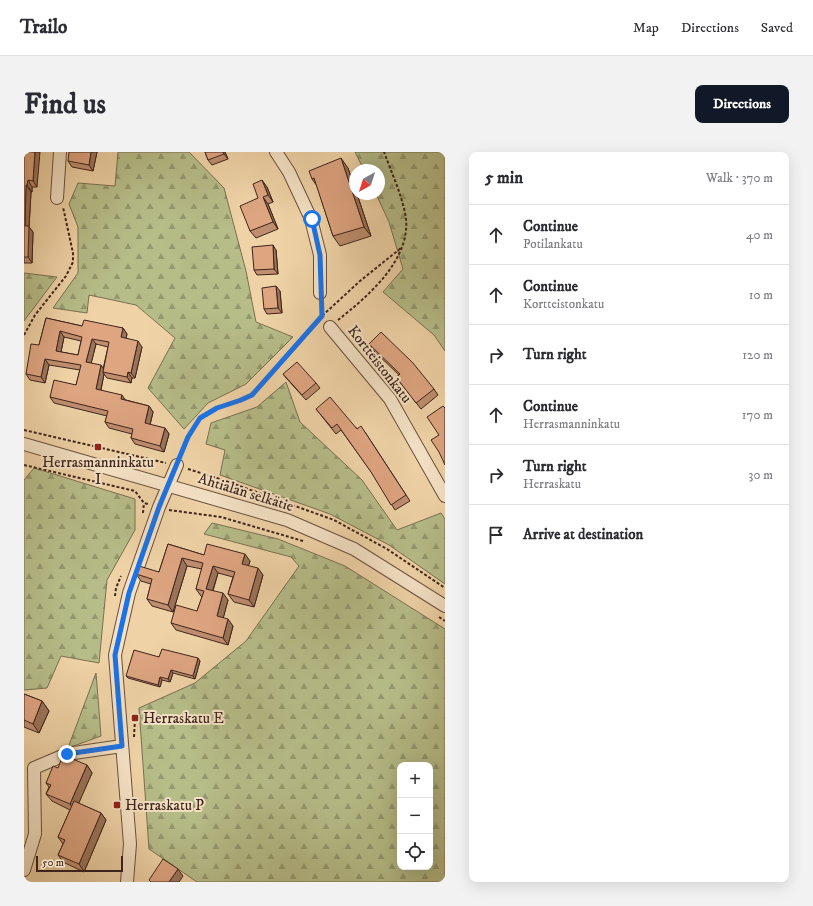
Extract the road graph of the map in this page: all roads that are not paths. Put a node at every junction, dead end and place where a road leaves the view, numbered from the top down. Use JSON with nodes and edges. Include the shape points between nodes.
{"nodes":[{"id":1,"x":60,"y":152,"type":"edge"},
{"id":2,"x":276,"y":152,"type":"edge"},
{"id":3,"x":57,"y":198,"type":"road end"},
{"id":4,"x":320,"y":293,"type":"road end"},
{"id":5,"x":330,"y":327,"type":"road end"},
{"id":6,"x":24,"y":444,"type":"edge"},
{"id":7,"x":177,"y":466,"type":"road end"},
{"id":8,"x":168,"y":486,"type":"junction"},
{"id":9,"x":445,"y":496,"type":"edge"},
{"id":10,"x":445,"y":606,"type":"edge"},
{"id":11,"x":122,"y":746,"type":"junction"},
{"id":12,"x":29,"y":766,"type":"edge"},
{"id":13,"x":24,"y":870,"type":"edge"},
{"id":14,"x":127,"y":882,"type":"edge"}],
"edges":[{"from":1,"to":3,"type":"street"},
{"from":2,"to":4,"type":"street","via":[[312,219],[320,255]]},
{"from":5,"to":9,"type":"street","name":"Kortteistonkatu","via":[[390,399]]},
{"from":6,"to":8,"type":"street","name":"Ahtialan selkätie"},
{"from":7,"to":8,"type":"street"},
{"from":8,"to":10,"type":"street","name":"Ahtialan selkätie","via":[[287,520],[354,549]]},
{"from":8,"to":11,"type":"street","via":[[129,593],[115,655]]},
{"from":11,"to":12,"type":"street","via":[[67,754]]},
{"from":11,"to":14,"type":"street","via":[[130,844]]},
{"from":12,"to":13,"type":"street","via":[[35,834]]}]}
